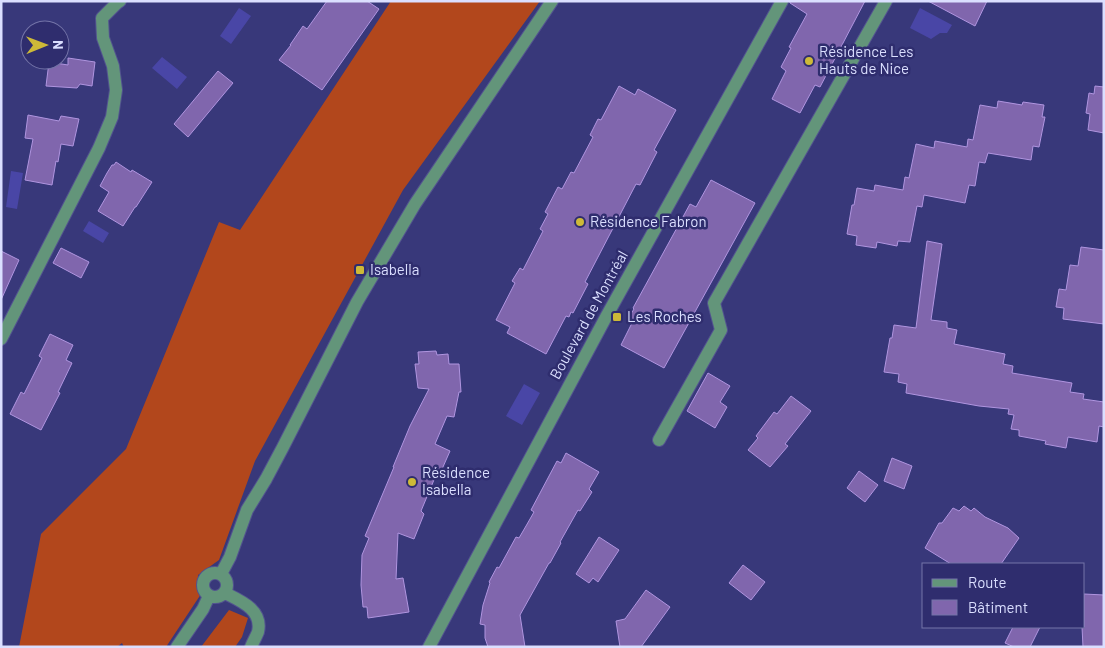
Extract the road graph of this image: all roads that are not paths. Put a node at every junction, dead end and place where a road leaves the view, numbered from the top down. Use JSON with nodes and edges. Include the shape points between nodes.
{"nodes":[{"id":1,"x":120,"y":1,"type":"edge"},
{"id":2,"x":552,"y":1,"type":"edge"},
{"id":3,"x":782,"y":1,"type":"edge"},
{"id":4,"x":886,"y":1,"type":"edge"},
{"id":5,"x":1,"y":339,"type":"edge"},
{"id":6,"x":659,"y":440,"type":"dead end"},
{"id":7,"x":220,"y":574,"type":"junction"},
{"id":8,"x":225,"y":593,"type":"junction"},
{"id":9,"x":209,"y":596,"type":"junction"},
{"id":10,"x":177,"y":647,"type":"edge"},
{"id":11,"x":250,"y":647,"type":"edge"},
{"id":12,"x":429,"y":647,"type":"edge"}],
"edges":[{"from":1,"to":5,"type":"street","via":[[102,18],[103,38],[116,90],[112,118]]},
{"from":2,"to":7,"type":"street","via":[[415,204],[372,276],[247,510],[230,557]]},
{"from":3,"to":12,"type":"street","name":"Boulevard de Montréal","via":[[606,317]]},
{"from":4,"to":6,"type":"street","via":[[714,303],[722,330]]},
{"from":7,"to":8,"type":"street","via":[[227,580]]},
{"from":7,"to":9,"type":"street","via":[[211,574],[204,580],[203,589]]},
{"from":8,"to":9,"type":"street","via":[[218,598]]},
{"from":8,"to":11,"type":"street","via":[[250,607],[255,614],[259,624]]},
{"from":9,"to":10,"type":"street"}]}
